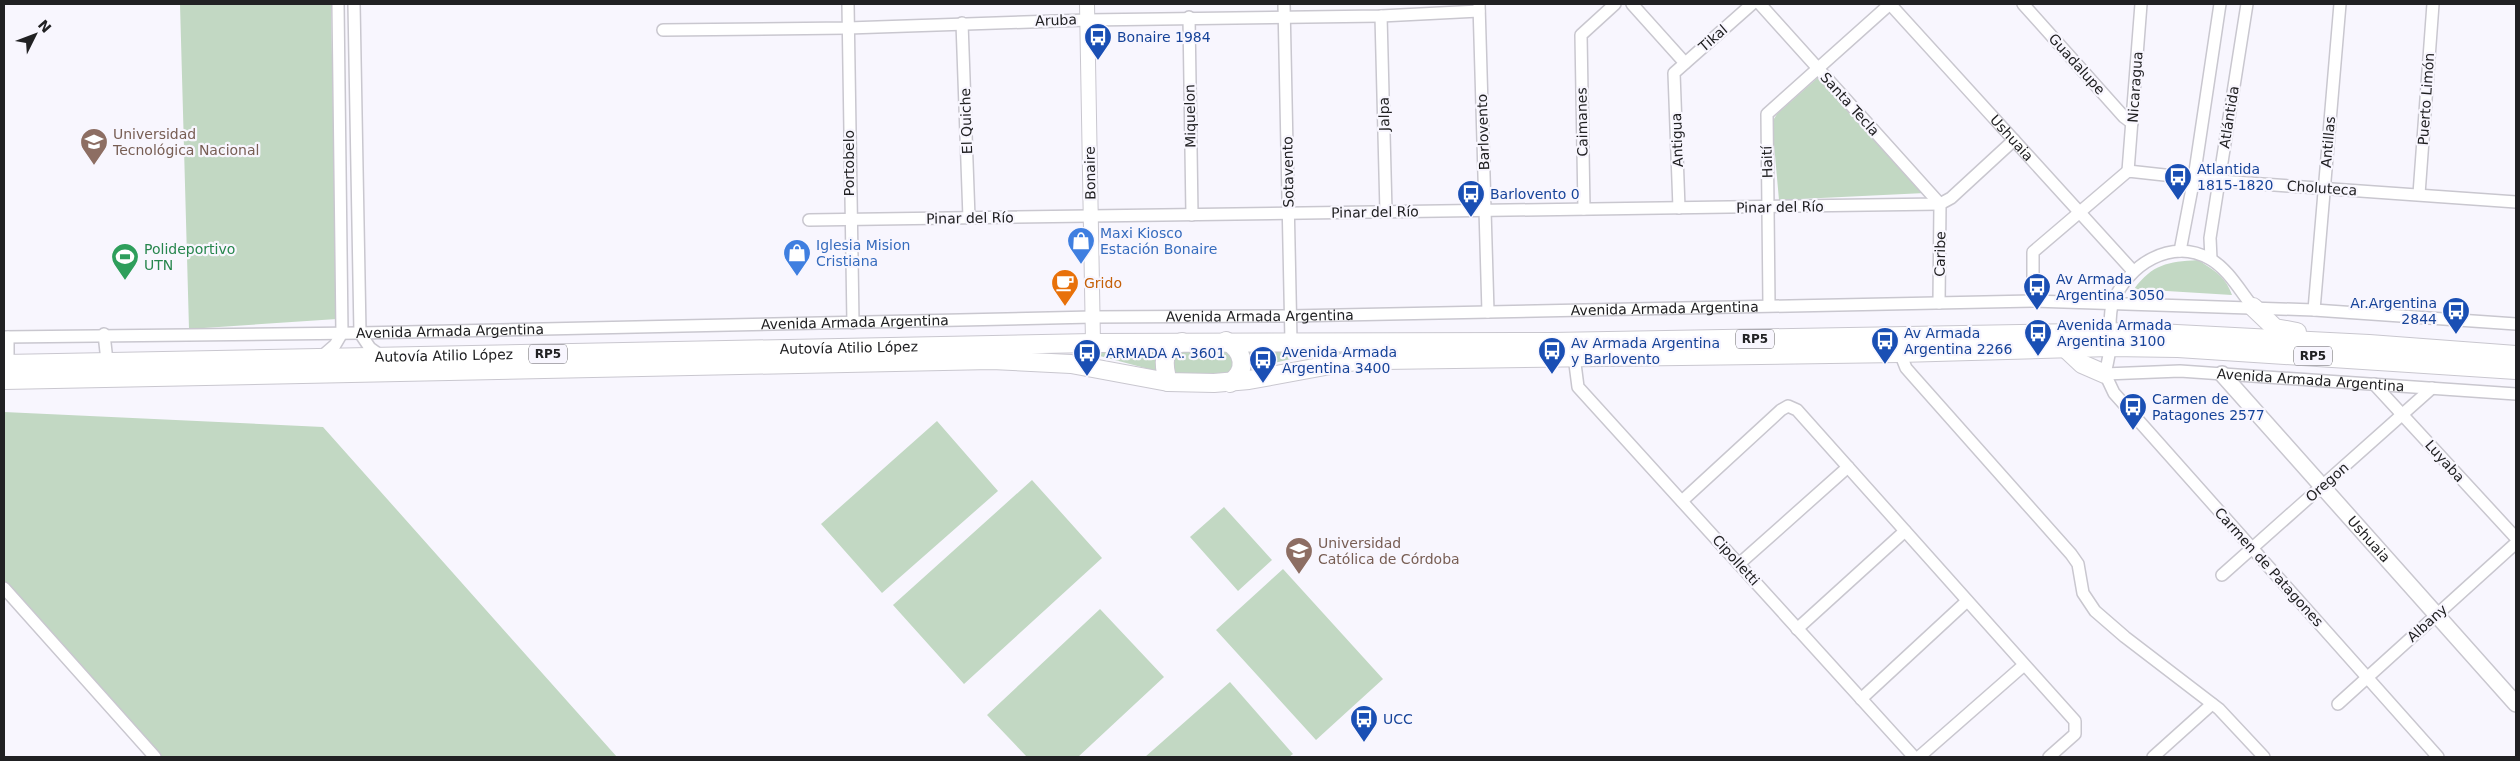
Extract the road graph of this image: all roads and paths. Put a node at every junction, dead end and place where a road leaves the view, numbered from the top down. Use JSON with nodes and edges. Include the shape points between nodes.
{"nodes":[{"id":1,"x":338,"y":4,"type":"edge"},
{"id":2,"x":354,"y":4,"type":"edge"},
{"id":3,"x":848,"y":4,"type":"edge"},
{"id":4,"x":1087,"y":4,"type":"edge"},
{"id":5,"x":1284,"y":4,"type":"edge"},
{"id":6,"x":1614,"y":4,"type":"edge"},
{"id":7,"x":1632,"y":4,"type":"edge"},
{"id":8,"x":1752,"y":4,"type":"edge"},
{"id":9,"x":1760,"y":4,"type":"edge"},
{"id":10,"x":1890,"y":4,"type":"edge"},
{"id":11,"x":2023,"y":4,"type":"edge"},
{"id":12,"x":2140,"y":4,"type":"edge"},
{"id":13,"x":2220,"y":4,"type":"edge"},
{"id":14,"x":2247,"y":4,"type":"edge"},
{"id":15,"x":2340,"y":4,"type":"edge"},
{"id":16,"x":2433,"y":4,"type":"edge"},
{"id":17,"x":1479,"y":8,"type":"edge"},
{"id":18,"x":1381,"y":16,"type":"junction"},
{"id":19,"x":1189,"y":17,"type":"junction"},
{"id":20,"x":1284,"y":17,"type":"junction"},
{"id":21,"x":1087,"y":20,"type":"junction"},
{"id":22,"x":962,"y":23,"type":"junction"},
{"id":23,"x":848,"y":28,"type":"junction"},
{"id":24,"x":663,"y":30,"type":"dead end"},
{"id":25,"x":1685,"y":63,"type":"junction"},
{"id":26,"x":1818,"y":68,"type":"junction"},
{"id":27,"x":1674,"y":72,"type":"joint"},
{"id":28,"x":2132,"y":122,"type":"junction"},
{"id":29,"x":2014,"y":140,"type":"junction"},
{"id":30,"x":2128,"y":171,"type":"junction"},
{"id":31,"x":2194,"y":178,"type":"junction"},
{"id":32,"x":2219,"y":181,"type":"junction"},
{"id":33,"x":2324,"y":188,"type":"junction"},
{"id":34,"x":2419,"y":194,"type":"junction"},
{"id":35,"x":2516,"y":201,"type":"edge"},
{"id":36,"x":1940,"y":204,"type":"junction"},
{"id":37,"x":1769,"y":207,"type":"junction"},
{"id":38,"x":1679,"y":208,"type":"junction"},
{"id":39,"x":1584,"y":209,"type":"junction"},
{"id":40,"x":1485,"y":211,"type":"junction"},
{"id":41,"x":1386,"y":212,"type":"junction"},
{"id":42,"x":2078,"y":212,"type":"junction"},
{"id":43,"x":1289,"y":214,"type":"junction"},
{"id":44,"x":1192,"y":215,"type":"junction"},
{"id":45,"x":1091,"y":216,"type":"junction"},
{"id":46,"x":969,"y":218,"type":"junction"},
{"id":47,"x":809,"y":220,"type":"dead end"},
{"id":48,"x":850,"y":220,"type":"junction"},
{"id":49,"x":2180,"y":251,"type":"junction"},
{"id":50,"x":2211,"y":259,"type":"junction"},
{"id":51,"x":2133,"y":271,"type":"junction"},
{"id":52,"x":2033,"y":301,"type":"junction"},
{"id":53,"x":2113,"y":302,"type":"junction"},
{"id":54,"x":1940,"y":303,"type":"junction"},
{"id":55,"x":1769,"y":305,"type":"junction"},
{"id":56,"x":2253,"y":307,"type":"junction"},
{"id":57,"x":2314,"y":310,"type":"junction"},
{"id":58,"x":1488,"y":312,"type":"junction"},
{"id":59,"x":1290,"y":316,"type":"junction"},
{"id":60,"x":1093,"y":317,"type":"junction"},
{"id":61,"x":853,"y":323,"type":"junction"},
{"id":62,"x":2516,"y":324,"type":"edge"},
{"id":63,"x":342,"y":333,"type":"junction"},
{"id":64,"x":360,"y":333,"type":"junction"},
{"id":65,"x":104,"y":334,"type":"junction"},
{"id":66,"x":6,"y":337,"type":"edge"},
{"id":67,"x":2110,"y":340,"type":"junction"},
{"id":68,"x":1226,"y":341,"type":"junction"},
{"id":69,"x":1291,"y":341,"type":"junction"},
{"id":70,"x":1182,"y":342,"type":"junction"},
{"id":71,"x":1093,"y":343,"type":"junction"},
{"id":72,"x":2369,"y":344,"type":"junction"},
{"id":73,"x":2066,"y":349,"type":"junction"},
{"id":74,"x":1900,"y":353,"type":"junction"},
{"id":75,"x":2516,"y":355,"type":"edge"},
{"id":76,"x":1574,"y":356,"type":"junction"},
{"id":77,"x":383,"y":357,"type":"junction"},
{"id":78,"x":320,"y":358,"type":"junction"},
{"id":79,"x":107,"y":361,"type":"junction"},
{"id":80,"x":1071,"y":364,"type":"joint"},
{"id":81,"x":5,"y":369,"type":"edge"},
{"id":82,"x":2516,"y":370,"type":"edge"},
{"id":83,"x":2105,"y":374,"type":"junction"},
{"id":84,"x":2222,"y":374,"type":"junction"},
{"id":85,"x":1168,"y":382,"type":"junction"},
{"id":86,"x":1230,"y":383,"type":"junction"},
{"id":87,"x":2374,"y":384,"type":"junction"},
{"id":88,"x":2432,"y":388,"type":"junction"},
{"id":89,"x":2516,"y":394,"type":"edge"},
{"id":90,"x":2403,"y":415,"type":"junction"},
{"id":91,"x":1848,"y":467,"type":"junction"},
{"id":92,"x":2321,"y":487,"type":"junction"},
{"id":93,"x":1682,"y":501,"type":"junction"},
{"id":94,"x":1906,"y":532,"type":"junction"},
{"id":95,"x":2516,"y":538,"type":"edge"},
{"id":96,"x":2516,"y":543,"type":"edge"},
{"id":97,"x":2252,"y":548,"type":"junction"},
{"id":98,"x":1739,"y":564,"type":"junction"},
{"id":99,"x":2222,"y":575,"type":"dead end"},
{"id":100,"x":4,"y":588,"type":"edge"},
{"id":101,"x":1967,"y":601,"type":"junction"},
{"id":102,"x":2436,"y":615,"type":"junction"},
{"id":103,"x":1798,"y":629,"type":"junction"},
{"id":104,"x":2024,"y":665,"type":"junction"},
{"id":105,"x":2366,"y":677,"type":"junction"},
{"id":106,"x":1860,"y":699,"type":"junction"},
{"id":107,"x":2212,"y":704,"type":"junction"},
{"id":108,"x":2338,"y":704,"type":"dead end"},
{"id":109,"x":2516,"y":704,"type":"edge"},
{"id":110,"x":155,"y":757,"type":"edge"},
{"id":111,"x":1914,"y":757,"type":"edge"},
{"id":112,"x":1919,"y":757,"type":"edge"},
{"id":113,"x":2049,"y":757,"type":"edge"},
{"id":114,"x":2153,"y":757,"type":"edge"},
{"id":115,"x":2264,"y":757,"type":"edge"},
{"id":116,"x":2438,"y":757,"type":"edge"}],
"edges":[{"from":1,"to":63,"type":"street"},
{"from":2,"to":64,"type":"street"},
{"from":3,"to":23,"type":"street","name":"Portobelo"},
{"from":4,"to":21,"type":"street","name":"Bonaire"},
{"from":5,"to":20,"type":"street","name":"Sotavento"},
{"from":6,"to":39,"type":"street","name":"Caimanes","via":[[1581,35]]},
{"from":7,"to":25,"type":"street"},
{"from":8,"to":25,"type":"street","name":"Tikal"},
{"from":9,"to":26,"type":"street","name":"Santa Tecla"},
{"from":10,"to":26,"type":"street"},
{"from":10,"to":29,"type":"street","name":"Ushuaia"},
{"from":11,"to":28,"type":"street","name":"Guadalupe"},
{"from":12,"to":28,"type":"street","name":"Nicaragua"},
{"from":13,"to":31,"type":"street","name":"Atlántida"},
{"from":14,"to":32,"type":"street","name":"Atlántida"},
{"from":15,"to":33,"type":"street","name":"Antillas"},
{"from":16,"to":34,"type":"street","name":"Puerto Limón"},
{"from":17,"to":18,"type":"street","name":"Aruba"},
{"from":17,"to":40,"type":"street","name":"Barlovento"},
{"from":18,"to":20,"type":"street","name":"Aruba"},
{"from":18,"to":41,"type":"street","name":"Jalpa"},
{"from":19,"to":20,"type":"street","name":"Aruba"},
{"from":19,"to":21,"type":"street","name":"Aruba"},
{"from":19,"to":44,"type":"street","name":"Miquelon"},
{"from":20,"to":43,"type":"street","name":"Sotavento"},
{"from":21,"to":22,"type":"street","name":"Aruba"},
{"from":21,"to":45,"type":"street","name":"Bonaire"},
{"from":22,"to":23,"type":"street","name":"Aruba"},
{"from":22,"to":46,"type":"street","name":"El Quiche"},
{"from":23,"to":24,"type":"street","name":"Aruba"},
{"from":23,"to":48,"type":"street","name":"Portobelo"},
{"from":25,"to":27,"type":"street","name":"Tikal"},
{"from":26,"to":36,"type":"street","name":"Santa Tecla"},
{"from":26,"to":37,"type":"street","name":"Haití","via":[[1770,109],[1766,119]]},
{"from":27,"to":38,"type":"street","name":"Antigua"},
{"from":28,"to":30,"type":"street","name":"Nicaragua"},
{"from":29,"to":36,"type":"street","via":[[1952,198]]},
{"from":29,"to":42,"type":"street","name":"Ushuaia"},
{"from":30,"to":31,"type":"street","name":"Choluteca"},
{"from":30,"to":42,"type":"street"},
{"from":31,"to":32,"type":"street","name":"Choluteca"},
{"from":31,"to":49,"type":"street","name":"Atlántida"},
{"from":32,"to":33,"type":"street","name":"Choluteca"},
{"from":32,"to":50,"type":"street","name":"Atlántida","via":[[2209,243]]},
{"from":33,"to":34,"type":"street","name":"Choluteca"},
{"from":33,"to":57,"type":"street","name":"Antillas"},
{"from":34,"to":35,"type":"street","name":"Choluteca"},
{"from":36,"to":37,"type":"street","name":"Pinar del Río"},
{"from":36,"to":54,"type":"street","name":"Caribe"},
{"from":37,"to":38,"type":"street","name":"Pinar del Río"},
{"from":37,"to":55,"type":"street","name":"Haití"},
{"from":38,"to":39,"type":"street","name":"Pinar del Río"},
{"from":39,"to":40,"type":"street","name":"Pinar del Río"},
{"from":40,"to":41,"type":"street","name":"Pinar del Río"},
{"from":40,"to":58,"type":"street","name":"Barlovento"},
{"from":41,"to":43,"type":"street","name":"Pinar del Río"},
{"from":42,"to":51,"type":"street","name":"Ushuaia"},
{"from":42,"to":52,"type":"street","via":[[2036,248],[2032,259]]},
{"from":43,"to":44,"type":"street","name":"Pinar del Río"},
{"from":43,"to":59,"type":"street","name":"Sotavento"},
{"from":44,"to":45,"type":"street","name":"Pinar del Río"},
{"from":45,"to":46,"type":"street","name":"Pinar del Río"},
{"from":45,"to":60,"type":"street","name":"Bonaire"},
{"from":46,"to":48,"type":"street","name":"Pinar del Río"},
{"from":47,"to":48,"type":"street","name":"Pinar del Río"},
{"from":48,"to":61,"type":"street","name":"Portobelo"},
{"from":49,"to":50,"type":"street"},
{"from":49,"to":51,"type":"street","via":[[2156,256]]},
{"from":50,"to":56,"type":"street","via":[[2232,278]]},
{"from":51,"to":53,"type":"street"},
{"from":52,"to":53,"type":"street","name":"Avenida Armada Argentina"},
{"from":52,"to":54,"type":"street","name":"Avenida Armada Argentina"},
{"from":53,"to":56,"type":"street","name":"Avenida Armada Argentina"},
{"from":53,"to":67,"type":"street"},
{"from":54,"to":55,"type":"street","name":"Avenida Armada Argentina"},
{"from":55,"to":58,"type":"street","name":"Avenida Armada Argentina"},
{"from":56,"to":57,"type":"street","name":"Avenida Armada Argentina"},
{"from":56,"to":72,"type":"main road","via":[[2281,330],[2351,338]]},
{"from":57,"to":62,"type":"street","name":"Avenida Armada Argentina"},
{"from":58,"to":59,"type":"street","name":"Avenida Armada Argentina"},
{"from":59,"to":60,"type":"street","name":"Avenida Armada Argentina"},
{"from":59,"to":69,"type":"street","name":"Sotavento"},
{"from":60,"to":61,"type":"street","name":"Avenida Armada Argentina"},
{"from":60,"to":71,"type":"street","name":"Bonaire"},
{"from":61,"to":64,"type":"street","name":"Avenida Armada Argentina"},
{"from":63,"to":64,"type":"street","name":"Avenida Armada Argentina"},
{"from":63,"to":65,"type":"street","name":"Avenida Armada Argentina"},
{"from":63,"to":78,"type":"street","via":[[336,346]]},
{"from":64,"to":77,"type":"street","via":[[370,348]]},
{"from":65,"to":66,"type":"street","name":"Avenida Armada Argentina"},
{"from":65,"to":79,"type":"street"},
{"from":66,"to":81,"type":"street"},
{"from":67,"to":69,"type":"main road","name":"Avenida Armada Argentina","number":"RP5"},
{"from":67,"to":72,"type":"main road","name":"Avenida Armada Argentina","number":"RP5"},
{"from":67,"to":73,"type":"main road","name":"Avenida Armada Argentina","number":"RP5"},
{"from":67,"to":82,"type":"main road","name":"Avenida Armada Argentina","number":"RP5","via":[[2178,348]]},
{"from":67,"to":83,"type":"street"},
{"from":68,"to":69,"type":"main road","name":"Avenida Armada Argentina","number":"RP5"},
{"from":68,"to":70,"type":"main road","name":"Avenida Armada Argentina","number":"RP5"},
{"from":68,"to":86,"type":"main road","via":[[1242,358],[1239,375]]},
{"from":70,"to":71,"type":"main road","name":"Avenida Armada Argentina","number":"RP5"},
{"from":70,"to":85,"type":"main road","via":[[1169,348],[1164,357]]},
{"from":71,"to":77,"type":"main road","name":"Autovía Atilio López","number":"RP5"},
{"from":72,"to":75,"type":"main road","name":"Avenida Armada Argentina","number":"RP5"},
{"from":73,"to":74,"type":"main road","name":"Avenida Armada Argentina","number":"RP5"},
{"from":73,"to":83,"type":"main road","via":[[2082,364]]},
{"from":74,"to":76,"type":"main road","name":"Avenida Armada Argentina","number":"RP5"},
{"from":74,"to":107,"type":"street","via":[[1906,368],[2071,554],[2078,564],[2083,593],[2095,611]]},
{"from":76,"to":86,"type":"main road","name":"Avenida Armada Argentina","number":"RP5","via":[[1347,362]]},
{"from":76,"to":93,"type":"street","name":"Cipolletti","via":[[1578,387]]},
{"from":77,"to":78,"type":"main road","name":"Autovía Atilio López","number":"RP5"},
{"from":78,"to":79,"type":"main road","name":"Autovía Atilio López","number":"RP5"},
{"from":79,"to":81,"type":"main road","name":"Autovía Atilio López","number":"RP5"},
{"from":80,"to":81,"type":"main road","name":"Autovía Atilio López","number":"RP5","via":[[992,360]]},
{"from":80,"to":85,"type":"main road","name":"Avenida Armada Argentina","number":"RP5"},
{"from":83,"to":84,"type":"street","name":"Avenida Armada Argentina","via":[[2180,371]]},
{"from":83,"to":97,"type":"street","name":"Carmen de Patagones","via":[[2114,393]]},
{"from":84,"to":87,"type":"street","name":"Avenida Armada Argentina"},
{"from":84,"to":92,"type":"main road","name":"Ushuaia"},
{"from":85,"to":86,"type":"main road","name":"Avenida Armada Argentina","number":"RP5"},
{"from":87,"to":88,"type":"street","name":"Avenida Armada Argentina"},
{"from":87,"to":90,"type":"street","name":"Luyaba"},
{"from":88,"to":89,"type":"street","name":"Avenida Armada Argentina"},
{"from":88,"to":90,"type":"street","name":"Oregon"},
{"from":90,"to":92,"type":"street","name":"Oregon"},
{"from":90,"to":95,"type":"street","name":"Luyaba"},
{"from":91,"to":93,"type":"street","via":[[1797,410],[1788,406]]},
{"from":91,"to":94,"type":"street"},
{"from":91,"to":98,"type":"street"},
{"from":92,"to":97,"type":"street","name":"Oregon"},
{"from":92,"to":102,"type":"main road","name":"Ushuaia"},
{"from":93,"to":98,"type":"street","name":"Cipolletti"},
{"from":94,"to":101,"type":"street"},
{"from":94,"to":103,"type":"street"},
{"from":96,"to":102,"type":"street","name":"Albany"},
{"from":97,"to":99,"type":"street","name":"Oregon"},
{"from":97,"to":105,"type":"street","name":"Carmen de Patagones"},
{"from":98,"to":103,"type":"street","name":"Cipolletti"},
{"from":100,"to":110,"type":"street"},
{"from":101,"to":104,"type":"street"},
{"from":101,"to":106,"type":"street"},
{"from":102,"to":105,"type":"street","name":"Albany"},
{"from":102,"to":109,"type":"main road","name":"Ushuaia"},
{"from":103,"to":106,"type":"street","name":"Cipolletti"},
{"from":104,"to":112,"type":"street"},
{"from":104,"to":113,"type":"street","via":[[2074,721],[2075,734]]},
{"from":105,"to":108,"type":"street","name":"Albany"},
{"from":105,"to":116,"type":"street","name":"Carmen de Patagones"},
{"from":106,"to":111,"type":"street","name":"Cipolletti"},
{"from":107,"to":114,"type":"street"},
{"from":107,"to":115,"type":"street"}]}
